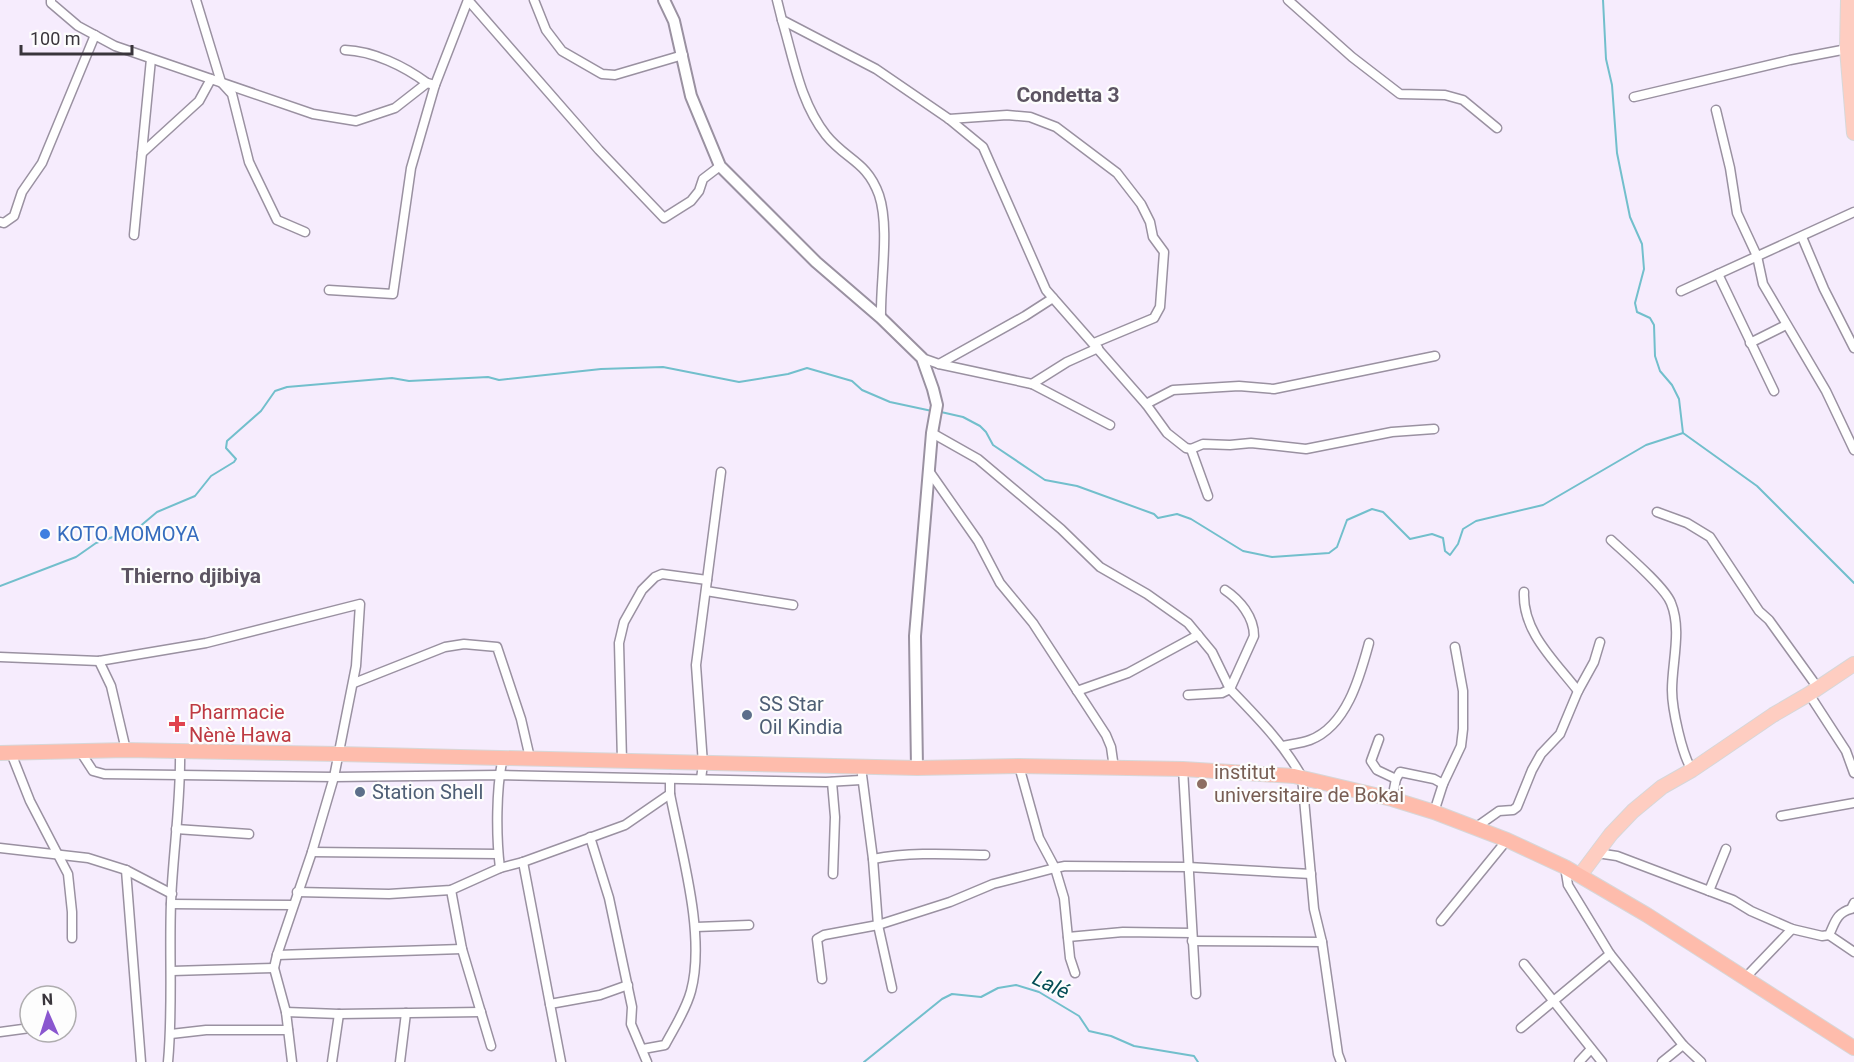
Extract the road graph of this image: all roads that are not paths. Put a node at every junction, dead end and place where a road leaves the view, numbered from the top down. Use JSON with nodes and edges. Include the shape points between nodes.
{"nodes":[{"id":1,"x":196,"y":0,"type":"edge"},
{"id":2,"x":468,"y":0,"type":"edge"},
{"id":3,"x":534,"y":0,"type":"edge"},
{"id":4,"x":664,"y":0,"type":"edge"},
{"id":5,"x":777,"y":0,"type":"edge"},
{"id":6,"x":1288,"y":0,"type":"edge"},
{"id":7,"x":1848,"y":0,"type":"edge"},
{"id":8,"x":49,"y":1,"type":"edge"},
{"id":9,"x":782,"y":20,"type":"junction"},
{"id":10,"x":95,"y":35,"type":"junction"},
{"id":11,"x":1847,"y":49,"type":"junction"},
{"id":12,"x":345,"y":50,"type":"dead end"},
{"id":13,"x":683,"y":55,"type":"junction"},
{"id":14,"x":151,"y":58,"type":"junction"},
{"id":15,"x":211,"y":79,"type":"junction"},
{"id":16,"x":221,"y":82,"type":"junction"},
{"id":17,"x":431,"y":84,"type":"junction"},
{"id":18,"x":1634,"y":97,"type":"dead end"},
{"id":19,"x":1716,"y":110,"type":"dead end"},
{"id":20,"x":1852,"y":114,"type":"edge"},
{"id":21,"x":950,"y":119,"type":"junction"},
{"id":22,"x":1497,"y":128,"type":"dead end"},
{"id":23,"x":1854,"y":133,"type":"edge"},
{"id":24,"x":142,"y":153,"type":"junction"},
{"id":25,"x":720,"y":166,"type":"junction"},
{"id":26,"x":1854,"y":212,"type":"edge"},
{"id":27,"x":0,"y":222,"type":"edge"},
{"id":28,"x":305,"y":232,"type":"dead end"},
{"id":29,"x":134,"y":234,"type":"dead end"},
{"id":30,"x":1802,"y":237,"type":"junction"},
{"id":31,"x":1757,"y":256,"type":"junction"},
{"id":32,"x":1718,"y":274,"type":"junction"},
{"id":33,"x":329,"y":290,"type":"dead end"},
{"id":34,"x":1681,"y":291,"type":"dead end"},
{"id":35,"x":1053,"y":298,"type":"junction"},
{"id":36,"x":881,"y":318,"type":"junction"},
{"id":37,"x":1786,"y":325,"type":"junction"},
{"id":38,"x":1750,"y":344,"type":"junction"},
{"id":39,"x":1096,"y":346,"type":"junction"},
{"id":40,"x":1854,"y":348,"type":"edge"},
{"id":41,"x":1435,"y":356,"type":"dead end"},
{"id":42,"x":922,"y":358,"type":"junction"},
{"id":43,"x":939,"y":364,"type":"junction"},
{"id":44,"x":1032,"y":384,"type":"junction"},
{"id":45,"x":1774,"y":390,"type":"dead end"},
{"id":46,"x":1146,"y":404,"type":"junction"},
{"id":47,"x":1110,"y":424,"type":"dead end"},
{"id":48,"x":1434,"y":429,"type":"dead end"},
{"id":49,"x":932,"y":433,"type":"junction"},
{"id":50,"x":1852,"y":439,"type":"edge"},
{"id":51,"x":1191,"y":449,"type":"junction"},
{"id":52,"x":1854,"y":450,"type":"edge"},
{"id":53,"x":929,"y":471,"type":"junction"},
{"id":54,"x":722,"y":472,"type":"dead end"},
{"id":55,"x":1208,"y":496,"type":"dead end"},
{"id":56,"x":1657,"y":512,"type":"dead end"},
{"id":57,"x":1611,"y":540,"type":"dead end"},
{"id":58,"x":707,"y":580,"type":"junction"},
{"id":59,"x":1225,"y":590,"type":"dead end"},
{"id":60,"x":706,"y":591,"type":"junction"},
{"id":61,"x":1524,"y":592,"type":"dead end"},
{"id":62,"x":794,"y":605,"type":"dead end"},
{"id":63,"x":1198,"y":635,"type":"junction"},
{"id":64,"x":1600,"y":642,"type":"dead end"},
{"id":65,"x":1369,"y":643,"type":"dead end"},
{"id":66,"x":1455,"y":647,"type":"dead end"},
{"id":67,"x":0,"y":657,"type":"edge"},
{"id":68,"x":99,"y":661,"type":"junction"},
{"id":69,"x":1854,"y":664,"type":"edge"},
{"id":70,"x":354,"y":683,"type":"junction"},
{"id":71,"x":1230,"y":689,"type":"junction"},
{"id":72,"x":1077,"y":691,"type":"junction"},
{"id":73,"x":1578,"y":691,"type":"junction"},
{"id":74,"x":1814,"y":691,"type":"junction"},
{"id":75,"x":1188,"y":695,"type":"dead end"},
{"id":76,"x":1379,"y":739,"type":"dead end"},
{"id":77,"x":1283,"y":746,"type":"junction"},
{"id":78,"x":126,"y":750,"type":"junction"},
{"id":79,"x":80,"y":751,"type":"junction"},
{"id":80,"x":180,"y":752,"type":"junction"},
{"id":81,"x":6,"y":753,"type":"edge"},
{"id":82,"x":1850,"y":753,"type":"edge"},
{"id":83,"x":339,"y":754,"type":"junction"},
{"id":84,"x":503,"y":757,"type":"junction"},
{"id":85,"x":530,"y":758,"type":"junction"},
{"id":86,"x":622,"y":761,"type":"junction"},
{"id":87,"x":703,"y":764,"type":"junction"},
{"id":88,"x":824,"y":764,"type":"junction"},
{"id":89,"x":863,"y":765,"type":"junction"},
{"id":90,"x":1019,"y":766,"type":"junction"},
{"id":91,"x":917,"y":768,"type":"junction"},
{"id":92,"x":1114,"y":768,"type":"junction"},
{"id":93,"x":1182,"y":769,"type":"junction"},
{"id":94,"x":1692,"y":770,"type":"junction"},
{"id":95,"x":1854,"y":773,"type":"edge"},
{"id":96,"x":180,"y":775,"type":"junction"},
{"id":97,"x":500,"y":775,"type":"junction"},
{"id":98,"x":334,"y":777,"type":"junction"},
{"id":99,"x":1302,"y":777,"type":"junction"},
{"id":100,"x":670,"y":778,"type":"junction"},
{"id":101,"x":701,"y":779,"type":"junction"},
{"id":102,"x":1396,"y":779,"type":"junction"},
{"id":103,"x":861,"y":780,"type":"junction"},
{"id":104,"x":829,"y":782,"type":"junction"},
{"id":105,"x":1443,"y":784,"type":"junction"},
{"id":106,"x":670,"y":794,"type":"junction"},
{"id":107,"x":1392,"y":798,"type":"junction"},
{"id":108,"x":1854,"y":803,"type":"edge"},
{"id":109,"x":1434,"y":812,"type":"junction"},
{"id":110,"x":1781,"y":816,"type":"dead end"},
{"id":111,"x":1474,"y":828,"type":"junction"},
{"id":112,"x":176,"y":829,"type":"junction"},
{"id":113,"x":249,"y":834,"type":"dead end"},
{"id":114,"x":590,"y":837,"type":"junction"},
{"id":115,"x":1507,"y":840,"type":"junction"},
{"id":116,"x":0,"y":848,"type":"edge"},
{"id":117,"x":1726,"y":849,"type":"dead end"},
{"id":118,"x":312,"y":852,"type":"junction"},
{"id":119,"x":1597,"y":853,"type":"junction"},
{"id":120,"x":57,"y":854,"type":"junction"},
{"id":121,"x":498,"y":854,"type":"junction"},
{"id":122,"x":985,"y":855,"type":"dead end"},
{"id":123,"x":873,"y":860,"type":"junction"},
{"id":124,"x":523,"y":862,"type":"junction"},
{"id":125,"x":1188,"y":867,"type":"junction"},
{"id":126,"x":1565,"y":867,"type":"junction"},
{"id":127,"x":500,"y":868,"type":"junction"},
{"id":128,"x":1055,"y":868,"type":"junction"},
{"id":129,"x":126,"y":870,"type":"junction"},
{"id":130,"x":833,"y":874,"type":"dead end"},
{"id":131,"x":1311,"y":874,"type":"junction"},
{"id":132,"x":1581,"y":874,"type":"junction"},
{"id":133,"x":452,"y":890,"type":"junction"},
{"id":134,"x":1709,"y":891,"type":"junction"},
{"id":135,"x":297,"y":892,"type":"junction"},
{"id":136,"x":171,"y":899,"type":"junction"},
{"id":137,"x":1854,"y":903,"type":"edge"},
{"id":138,"x":293,"y":904,"type":"junction"},
{"id":139,"x":1441,"y":921,"type":"dead end"},
{"id":140,"x":749,"y":925,"type":"dead end"},
{"id":141,"x":878,"y":925,"type":"junction"},
{"id":142,"x":696,"y":927,"type":"junction"},
{"id":143,"x":1792,"y":929,"type":"junction"},
{"id":144,"x":1829,"y":935,"type":"junction"},
{"id":145,"x":1068,"y":937,"type":"junction"},
{"id":146,"x":1192,"y":937,"type":"junction"},
{"id":147,"x":72,"y":938,"type":"dead end"},
{"id":148,"x":1322,"y":942,"type":"junction"},
{"id":149,"x":462,"y":949,"type":"junction"},
{"id":150,"x":1854,"y":952,"type":"edge"},
{"id":151,"x":1610,"y":954,"type":"junction"},
{"id":152,"x":277,"y":955,"type":"junction"},
{"id":153,"x":1524,"y":964,"type":"dead end"},
{"id":154,"x":274,"y":968,"type":"junction"},
{"id":155,"x":172,"y":971,"type":"junction"},
{"id":156,"x":1075,"y":973,"type":"dead end"},
{"id":157,"x":1746,"y":978,"type":"junction"},
{"id":158,"x":822,"y":979,"type":"dead end"},
{"id":159,"x":628,"y":984,"type":"junction"},
{"id":160,"x":892,"y":988,"type":"dead end"},
{"id":161,"x":1196,"y":994,"type":"dead end"},
{"id":162,"x":1552,"y":1000,"type":"junction"},
{"id":163,"x":550,"y":1004,"type":"junction"},
{"id":164,"x":286,"y":1012,"type":"junction"},
{"id":165,"x":481,"y":1012,"type":"junction"},
{"id":166,"x":406,"y":1013,"type":"junction"},
{"id":167,"x":339,"y":1014,"type":"junction"},
{"id":168,"x":1521,"y":1028,"type":"dead end"},
{"id":169,"x":18,"y":1030,"type":"edge"},
{"id":170,"x":288,"y":1030,"type":"junction"},
{"id":171,"x":0,"y":1032,"type":"edge"},
{"id":172,"x":171,"y":1034,"type":"junction"},
{"id":173,"x":1683,"y":1045,"type":"junction"},
{"id":174,"x":491,"y":1046,"type":"dead end"},
{"id":175,"x":1854,"y":1048,"type":"edge"},
{"id":176,"x":643,"y":1049,"type":"junction"},
{"id":177,"x":1592,"y":1049,"type":"junction"},
{"id":178,"x":141,"y":1062,"type":"edge"},
{"id":179,"x":168,"y":1062,"type":"edge"},
{"id":180,"x":292,"y":1062,"type":"edge"},
{"id":181,"x":332,"y":1062,"type":"edge"},
{"id":182,"x":400,"y":1062,"type":"edge"},
{"id":183,"x":561,"y":1062,"type":"edge"},
{"id":184,"x":647,"y":1062,"type":"edge"},
{"id":185,"x":1341,"y":1062,"type":"edge"},
{"id":186,"x":1579,"y":1062,"type":"edge"},
{"id":187,"x":1602,"y":1062,"type":"edge"},
{"id":188,"x":1662,"y":1062,"type":"edge"},
{"id":189,"x":1701,"y":1062,"type":"edge"}],
"edges":[{"from":1,"to":16,"type":"street"},
{"from":2,"to":17,"type":"street"},
{"from":2,"to":25,"type":"street","via":[[664,218],[691,201],[703,179]]},
{"from":3,"to":13,"type":"street","via":[[546,30],[562,51],[602,74],[615,75]]},
{"from":4,"to":13,"type":"street"},
{"from":5,"to":9,"type":"street"},
{"from":6,"to":22,"type":"street","via":[[1400,94],[1445,95],[1463,100]]},
{"from":7,"to":11,"type":"main road"},
{"from":8,"to":10,"type":"street"},
{"from":9,"to":21,"type":"street","via":[[876,69]]},
{"from":9,"to":36,"type":"street","via":[[807,106],[825,134],[866,171],[879,196],[884,252]]},
{"from":10,"to":14,"type":"street"},
{"from":10,"to":27,"type":"street","via":[[42,163],[22,192],[14,216]]},
{"from":11,"to":18,"type":"street"},
{"from":11,"to":20,"type":"main road"},
{"from":12,"to":17,"type":"street","via":[[363,51]]},
{"from":13,"to":25,"type":"street","via":[[691,96]]},
{"from":14,"to":15,"type":"street"},
{"from":14,"to":24,"type":"street"},
{"from":15,"to":16,"type":"street"},
{"from":15,"to":24,"type":"street","via":[[199,101]]},
{"from":16,"to":17,"type":"street","via":[[313,114],[356,121],[395,108]]},
{"from":16,"to":28,"type":"street","via":[[232,94],[249,162],[277,220]]},
{"from":17,"to":33,"type":"street","via":[[411,168],[393,294]]},
{"from":19,"to":31,"type":"street","via":[[1737,213]]},
{"from":20,"to":23,"type":"main road"},
{"from":21,"to":35,"type":"street","via":[[983,147]]},
{"from":21,"to":39,"type":"street","via":[[1019,116],[1056,127],[1117,173],[1141,204],[1153,237],[1164,252],[1160,307],[1154,318]]},
{"from":24,"to":29,"type":"street"},
{"from":25,"to":36,"type":"street","via":[[816,262]]},
{"from":26,"to":30,"type":"street"},
{"from":30,"to":31,"type":"street"},
{"from":30,"to":40,"type":"street"},
{"from":31,"to":32,"type":"street"},
{"from":31,"to":37,"type":"street","via":[[1763,285]]},
{"from":32,"to":34,"type":"street"},
{"from":32,"to":38,"type":"street"},
{"from":35,"to":39,"type":"street"},
{"from":35,"to":43,"type":"street"},
{"from":36,"to":42,"type":"street"},
{"from":37,"to":38,"type":"street"},
{"from":37,"to":50,"type":"street"},
{"from":38,"to":45,"type":"street"},
{"from":39,"to":44,"type":"street"},
{"from":39,"to":46,"type":"street"},
{"from":41,"to":46,"type":"street","via":[[1274,389],[1239,386],[1173,390]]},
{"from":42,"to":43,"type":"street"},
{"from":42,"to":49,"type":"street","via":[[936,410]]},
{"from":43,"to":44,"type":"street"},
{"from":44,"to":47,"type":"street"},
{"from":46,"to":51,"type":"street","via":[[1167,433]]},
{"from":48,"to":51,"type":"street","via":[[1392,432],[1306,449],[1251,443],[1203,444]]},
{"from":49,"to":53,"type":"street"},
{"from":49,"to":63,"type":"street","via":[[978,459],[1100,567],[1147,594]]},
{"from":50,"to":52,"type":"street"},
{"from":51,"to":55,"type":"street"},
{"from":53,"to":72,"type":"street","via":[[978,541],[1000,583],[1033,623]]},
{"from":53,"to":91,"type":"street","via":[[915,636]]},
{"from":54,"to":58,"type":"street"},
{"from":56,"to":74,"type":"street","via":[[1687,522],[1710,537]]},
{"from":57,"to":94,"type":"street","via":[[1670,600],[1675,614],[1672,698],[1685,760]]},
{"from":58,"to":60,"type":"street"},
{"from":58,"to":86,"type":"street","via":[[662,574],[655,577],[642,590],[624,622],[619,643]]},
{"from":59,"to":71,"type":"street","via":[[1237,598],[1254,627],[1254,636]]},
{"from":60,"to":62,"type":"street"},
{"from":60,"to":87,"type":"street","via":[[696,665]]},
{"from":61,"to":73,"type":"street","via":[[1523,607],[1531,630]]},
{"from":63,"to":71,"type":"street","via":[[1212,652]]},
{"from":63,"to":72,"type":"street","via":[[1128,674]]},
{"from":64,"to":73,"type":"street"},
{"from":65,"to":77,"type":"street","via":[[1357,687],[1334,724],[1310,740]]},
{"from":66,"to":105,"type":"street","via":[[1463,729],[1461,746]]},
{"from":67,"to":68,"type":"street"},
{"from":68,"to":70,"type":"street","via":[[206,644],[360,604]]},
{"from":68,"to":78,"type":"street","via":[[111,686]]},
{"from":69,"to":74,"type":"main road"},
{"from":70,"to":83,"type":"street"},
{"from":70,"to":85,"type":"street","via":[[445,647],[497,647]]},
{"from":71,"to":75,"type":"street"},
{"from":71,"to":77,"type":"street"},
{"from":72,"to":92,"type":"street","via":[[1106,735]]},
{"from":73,"to":111,"type":"street","via":[[1560,734],[1532,770],[1518,807],[1499,811]]},
{"from":74,"to":82,"type":"street"},
{"from":74,"to":94,"type":"main road"},
{"from":76,"to":102,"type":"street","via":[[1371,761],[1377,770]]},
{"from":77,"to":99,"type":"street"},
{"from":78,"to":79,"type":"highway"},
{"from":78,"to":80,"type":"highway"},
{"from":79,"to":81,"type":"highway"},
{"from":79,"to":96,"type":"street","via":[[93,771],[104,774]]},
{"from":80,"to":83,"type":"highway"},
{"from":80,"to":96,"type":"street"},
{"from":81,"to":120,"type":"street"},
{"from":82,"to":95,"type":"street"},
{"from":83,"to":84,"type":"highway"},
{"from":83,"to":98,"type":"street"},
{"from":84,"to":85,"type":"highway"},
{"from":84,"to":97,"type":"street"},
{"from":85,"to":86,"type":"highway"},
{"from":86,"to":87,"type":"highway"},
{"from":87,"to":88,"type":"highway"},
{"from":87,"to":101,"type":"street"},
{"from":88,"to":89,"type":"highway"},
{"from":88,"to":104,"type":"street"},
{"from":89,"to":91,"type":"highway"},
{"from":89,"to":103,"type":"street"},
{"from":90,"to":91,"type":"highway"},
{"from":90,"to":92,"type":"highway"},
{"from":90,"to":128,"type":"street","via":[[1039,838]]},
{"from":92,"to":93,"type":"highway"},
{"from":93,"to":99,"type":"highway"},
{"from":93,"to":125,"type":"street"},
{"from":94,"to":119,"type":"main road","via":[[1633,811]]},
{"from":96,"to":98,"type":"street"},
{"from":96,"to":112,"type":"street"},
{"from":97,"to":98,"type":"street"},
{"from":97,"to":100,"type":"street"},
{"from":97,"to":121,"type":"street"},
{"from":98,"to":118,"type":"street"},
{"from":99,"to":107,"type":"highway"},
{"from":99,"to":131,"type":"street"},
{"from":100,"to":101,"type":"street"},
{"from":100,"to":106,"type":"street"},
{"from":101,"to":104,"type":"street"},
{"from":102,"to":105,"type":"street","via":[[1400,772]]},
{"from":102,"to":107,"type":"street"},
{"from":103,"to":104,"type":"street"},
{"from":103,"to":123,"type":"street"},
{"from":104,"to":130,"type":"street","via":[[835,817]]},
{"from":105,"to":109,"type":"street"},
{"from":106,"to":114,"type":"street","via":[[625,825]]},
{"from":106,"to":142,"type":"street"},
{"from":107,"to":109,"type":"highway"},
{"from":108,"to":110,"type":"street"},
{"from":109,"to":111,"type":"highway"},
{"from":111,"to":115,"type":"highway"},
{"from":112,"to":113,"type":"street"},
{"from":112,"to":136,"type":"street"},
{"from":114,"to":124,"type":"street"},
{"from":114,"to":159,"type":"street","via":[[609,898]]},
{"from":115,"to":126,"type":"highway"},
{"from":115,"to":139,"type":"street"},
{"from":116,"to":120,"type":"street"},
{"from":117,"to":134,"type":"street"},
{"from":118,"to":121,"type":"street"},
{"from":118,"to":135,"type":"street"},
{"from":119,"to":132,"type":"main road"},
{"from":119,"to":134,"type":"street","via":[[1617,856]]},
{"from":120,"to":129,"type":"street","via":[[88,858]]},
{"from":120,"to":147,"type":"street","via":[[68,874]]},
{"from":121,"to":127,"type":"street"},
{"from":122,"to":123,"type":"street","via":[[927,853]]},
{"from":123,"to":141,"type":"street"},
{"from":124,"to":127,"type":"street"},
{"from":124,"to":163,"type":"street"},
{"from":125,"to":128,"type":"street"},
{"from":125,"to":131,"type":"street"},
{"from":125,"to":146,"type":"street"},
{"from":126,"to":132,"type":"highway"},
{"from":126,"to":151,"type":"street","via":[[1568,885]]},
{"from":127,"to":133,"type":"street"},
{"from":128,"to":141,"type":"street","via":[[993,884]]},
{"from":128,"to":145,"type":"street","via":[[1064,898]]},
{"from":129,"to":136,"type":"street"},
{"from":129,"to":178,"type":"street"},
{"from":131,"to":148,"type":"street"},
{"from":132,"to":157,"type":"highway"},
{"from":133,"to":135,"type":"street","via":[[389,894]]},
{"from":133,"to":149,"type":"street"},
{"from":134,"to":143,"type":"street"},
{"from":135,"to":138,"type":"street"},
{"from":136,"to":138,"type":"street"},
{"from":136,"to":155,"type":"street"},
{"from":137,"to":144,"type":"street","via":[[1851,909],[1842,911]]},
{"from":138,"to":152,"type":"street"},
{"from":140,"to":142,"type":"street"},
{"from":141,"to":158,"type":"street","via":[[817,939]]},
{"from":141,"to":160,"type":"street"},
{"from":142,"to":176,"type":"street","via":[[691,992],[665,1045]]},
{"from":143,"to":144,"type":"street"},
{"from":143,"to":157,"type":"street"},
{"from":144,"to":150,"type":"street"},
{"from":145,"to":146,"type":"street","via":[[1123,932]]},
{"from":145,"to":156,"type":"street"},
{"from":146,"to":148,"type":"street"},
{"from":146,"to":161,"type":"street"},
{"from":148,"to":185,"type":"street"},
{"from":149,"to":152,"type":"street"},
{"from":149,"to":165,"type":"street"},
{"from":151,"to":162,"type":"street"},
{"from":151,"to":173,"type":"street"},
{"from":152,"to":154,"type":"street"},
{"from":153,"to":162,"type":"street"},
{"from":154,"to":155,"type":"street"},
{"from":154,"to":164,"type":"street"},
{"from":155,"to":172,"type":"street"},
{"from":157,"to":175,"type":"highway"},
{"from":159,"to":163,"type":"street","via":[[600,995]]},
{"from":159,"to":176,"type":"street","via":[[631,1024]]},
{"from":162,"to":168,"type":"street"},
{"from":162,"to":177,"type":"street"},
{"from":163,"to":183,"type":"street"},
{"from":164,"to":167,"type":"street"},
{"from":164,"to":170,"type":"street"},
{"from":165,"to":166,"type":"street"},
{"from":165,"to":174,"type":"street"},
{"from":166,"to":167,"type":"street"},
{"from":166,"to":182,"type":"street"},
{"from":167,"to":181,"type":"street"},
{"from":169,"to":171,"type":"street"},
{"from":170,"to":172,"type":"street"},
{"from":170,"to":180,"type":"street"},
{"from":172,"to":179,"type":"street"},
{"from":173,"to":188,"type":"street"},
{"from":173,"to":189,"type":"street"},
{"from":176,"to":184,"type":"street"},
{"from":177,"to":186,"type":"street"},
{"from":177,"to":187,"type":"street"}]}
